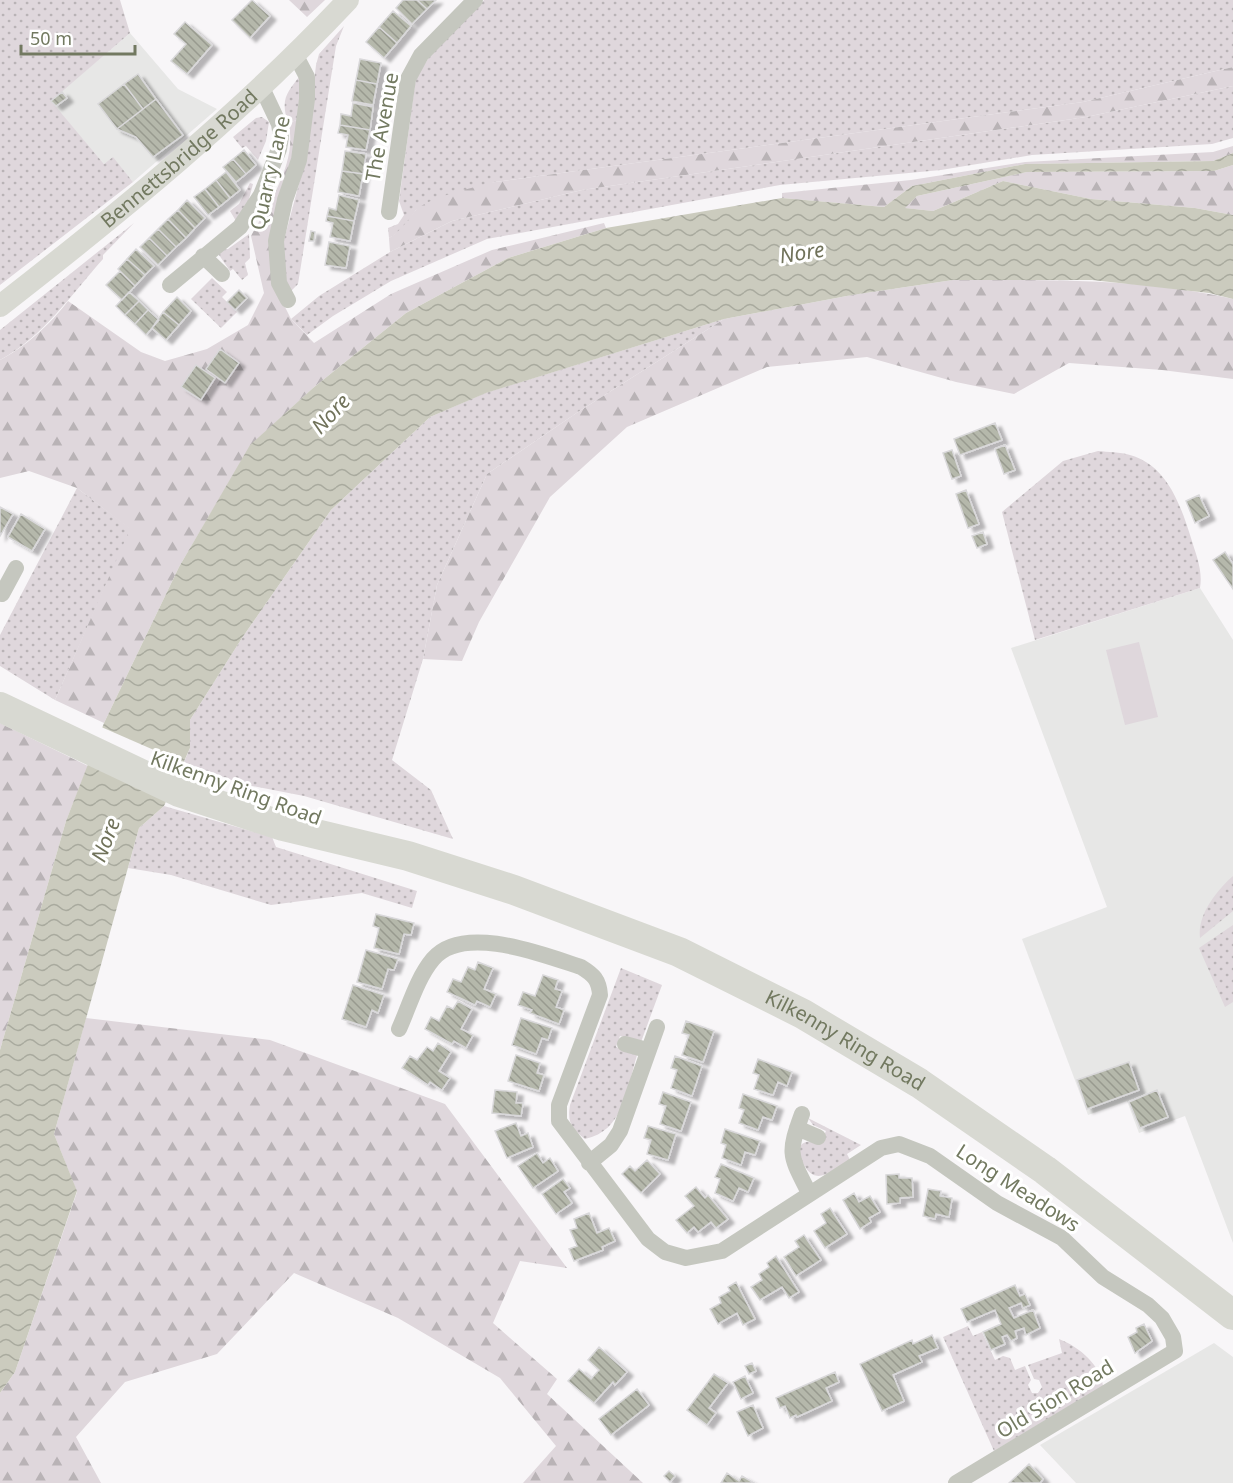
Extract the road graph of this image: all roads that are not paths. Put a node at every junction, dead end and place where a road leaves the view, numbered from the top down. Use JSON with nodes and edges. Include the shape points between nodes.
{"nodes":[{"id":1,"x":348,"y":0,"type":"edge"},
{"id":2,"x":475,"y":0,"type":"edge"},
{"id":3,"x":296,"y":56,"type":"junction"},
{"id":4,"x":262,"y":88,"type":"junction"},
{"id":5,"x":389,"y":212,"type":"dead end"},
{"id":6,"x":204,"y":256,"type":"junction"},
{"id":7,"x":222,"y":274,"type":"dead end"},
{"id":8,"x":170,"y":285,"type":"dead end"},
{"id":9,"x":288,"y":300,"type":"dead end"},
{"id":10,"x":0,"y":306,"type":"edge"},
{"id":11,"x":9,"y":573,"type":"edge"},
{"id":12,"x":2,"y":594,"type":"dead end"},
{"id":13,"x":0,"y":687,"type":"edge"},
{"id":14,"x":0,"y":706,"type":"edge"},
{"id":15,"x":286,"y":818,"type":"junction"},
{"id":16,"x":657,"y":1027,"type":"dead end"},
{"id":17,"x":399,"y":1029,"type":"dead end"},
{"id":18,"x":625,"y":1044,"type":"dead end"},
{"id":19,"x":647,"y":1050,"type":"junction"},
{"id":20,"x":818,"y":1137,"type":"dead end"},
{"id":21,"x":589,"y":1163,"type":"junction"},
{"id":22,"x":809,"y":1193,"type":"junction"},
{"id":23,"x":1233,"y":1315,"type":"edge"},
{"id":24,"x":1175,"y":1351,"type":"joint"},
{"id":25,"x":967,"y":1480,"type":"edge"}],
"edges":[{"from":1,"to":3,"type":"main road","name":"Bennettsbridge Road"},
{"from":2,"to":5,"type":"street","name":"The Avenue","via":[[421,55],[408,79]]},
{"from":3,"to":4,"type":"main road","name":"Bennettsbridge Road"},
{"from":3,"to":9,"type":"street","name":"Quarry Lane","via":[[306,77],[308,99],[299,160],[276,241],[279,283]]},
{"from":4,"to":6,"type":"street","via":[[279,124],[279,149],[253,210],[240,227]]},
{"from":4,"to":10,"type":"main road","name":"Bennettsbridge Road","via":[[116,214]]},
{"from":6,"to":7,"type":"street"},
{"from":6,"to":8,"type":"street"},
{"from":11,"to":12,"type":"street"},
{"from":13,"to":15,"type":"highway","name":"Kilkenny Ring Road"},
{"from":14,"to":15,"type":"highway","name":"Kilkenny Ring Road","via":[[179,792]]},
{"from":15,"to":23,"type":"highway","name":"Kilkenny Ring Road","via":[[327,821],[408,856],[607,923],[679,952],[803,1014],[920,1083],[1046,1170]]},
{"from":16,"to":19,"type":"street"},
{"from":17,"to":21,"type":"street","name":"Long Meadows","via":[[426,969],[447,948],[463,942],[531,951],[593,974],[600,995],[557,1114]]},
{"from":18,"to":19,"type":"street"},
{"from":19,"to":21,"type":"street","via":[[620,1131],[611,1145]]},
{"from":20,"to":22,"type":"street","via":[[800,1121],[791,1145],[791,1156]]},
{"from":21,"to":22,"type":"street","name":"Long Meadows","via":[[648,1239],[665,1252],[686,1258],[722,1251]]},
{"from":22,"to":24,"type":"street","name":"Long Meadows","via":[[881,1148],[899,1144],[915,1149],[997,1203],[1062,1238],[1103,1277],[1162,1318],[1173,1337]]},
{"from":24,"to":25,"type":"street","name":"Old Sion Road"}]}
